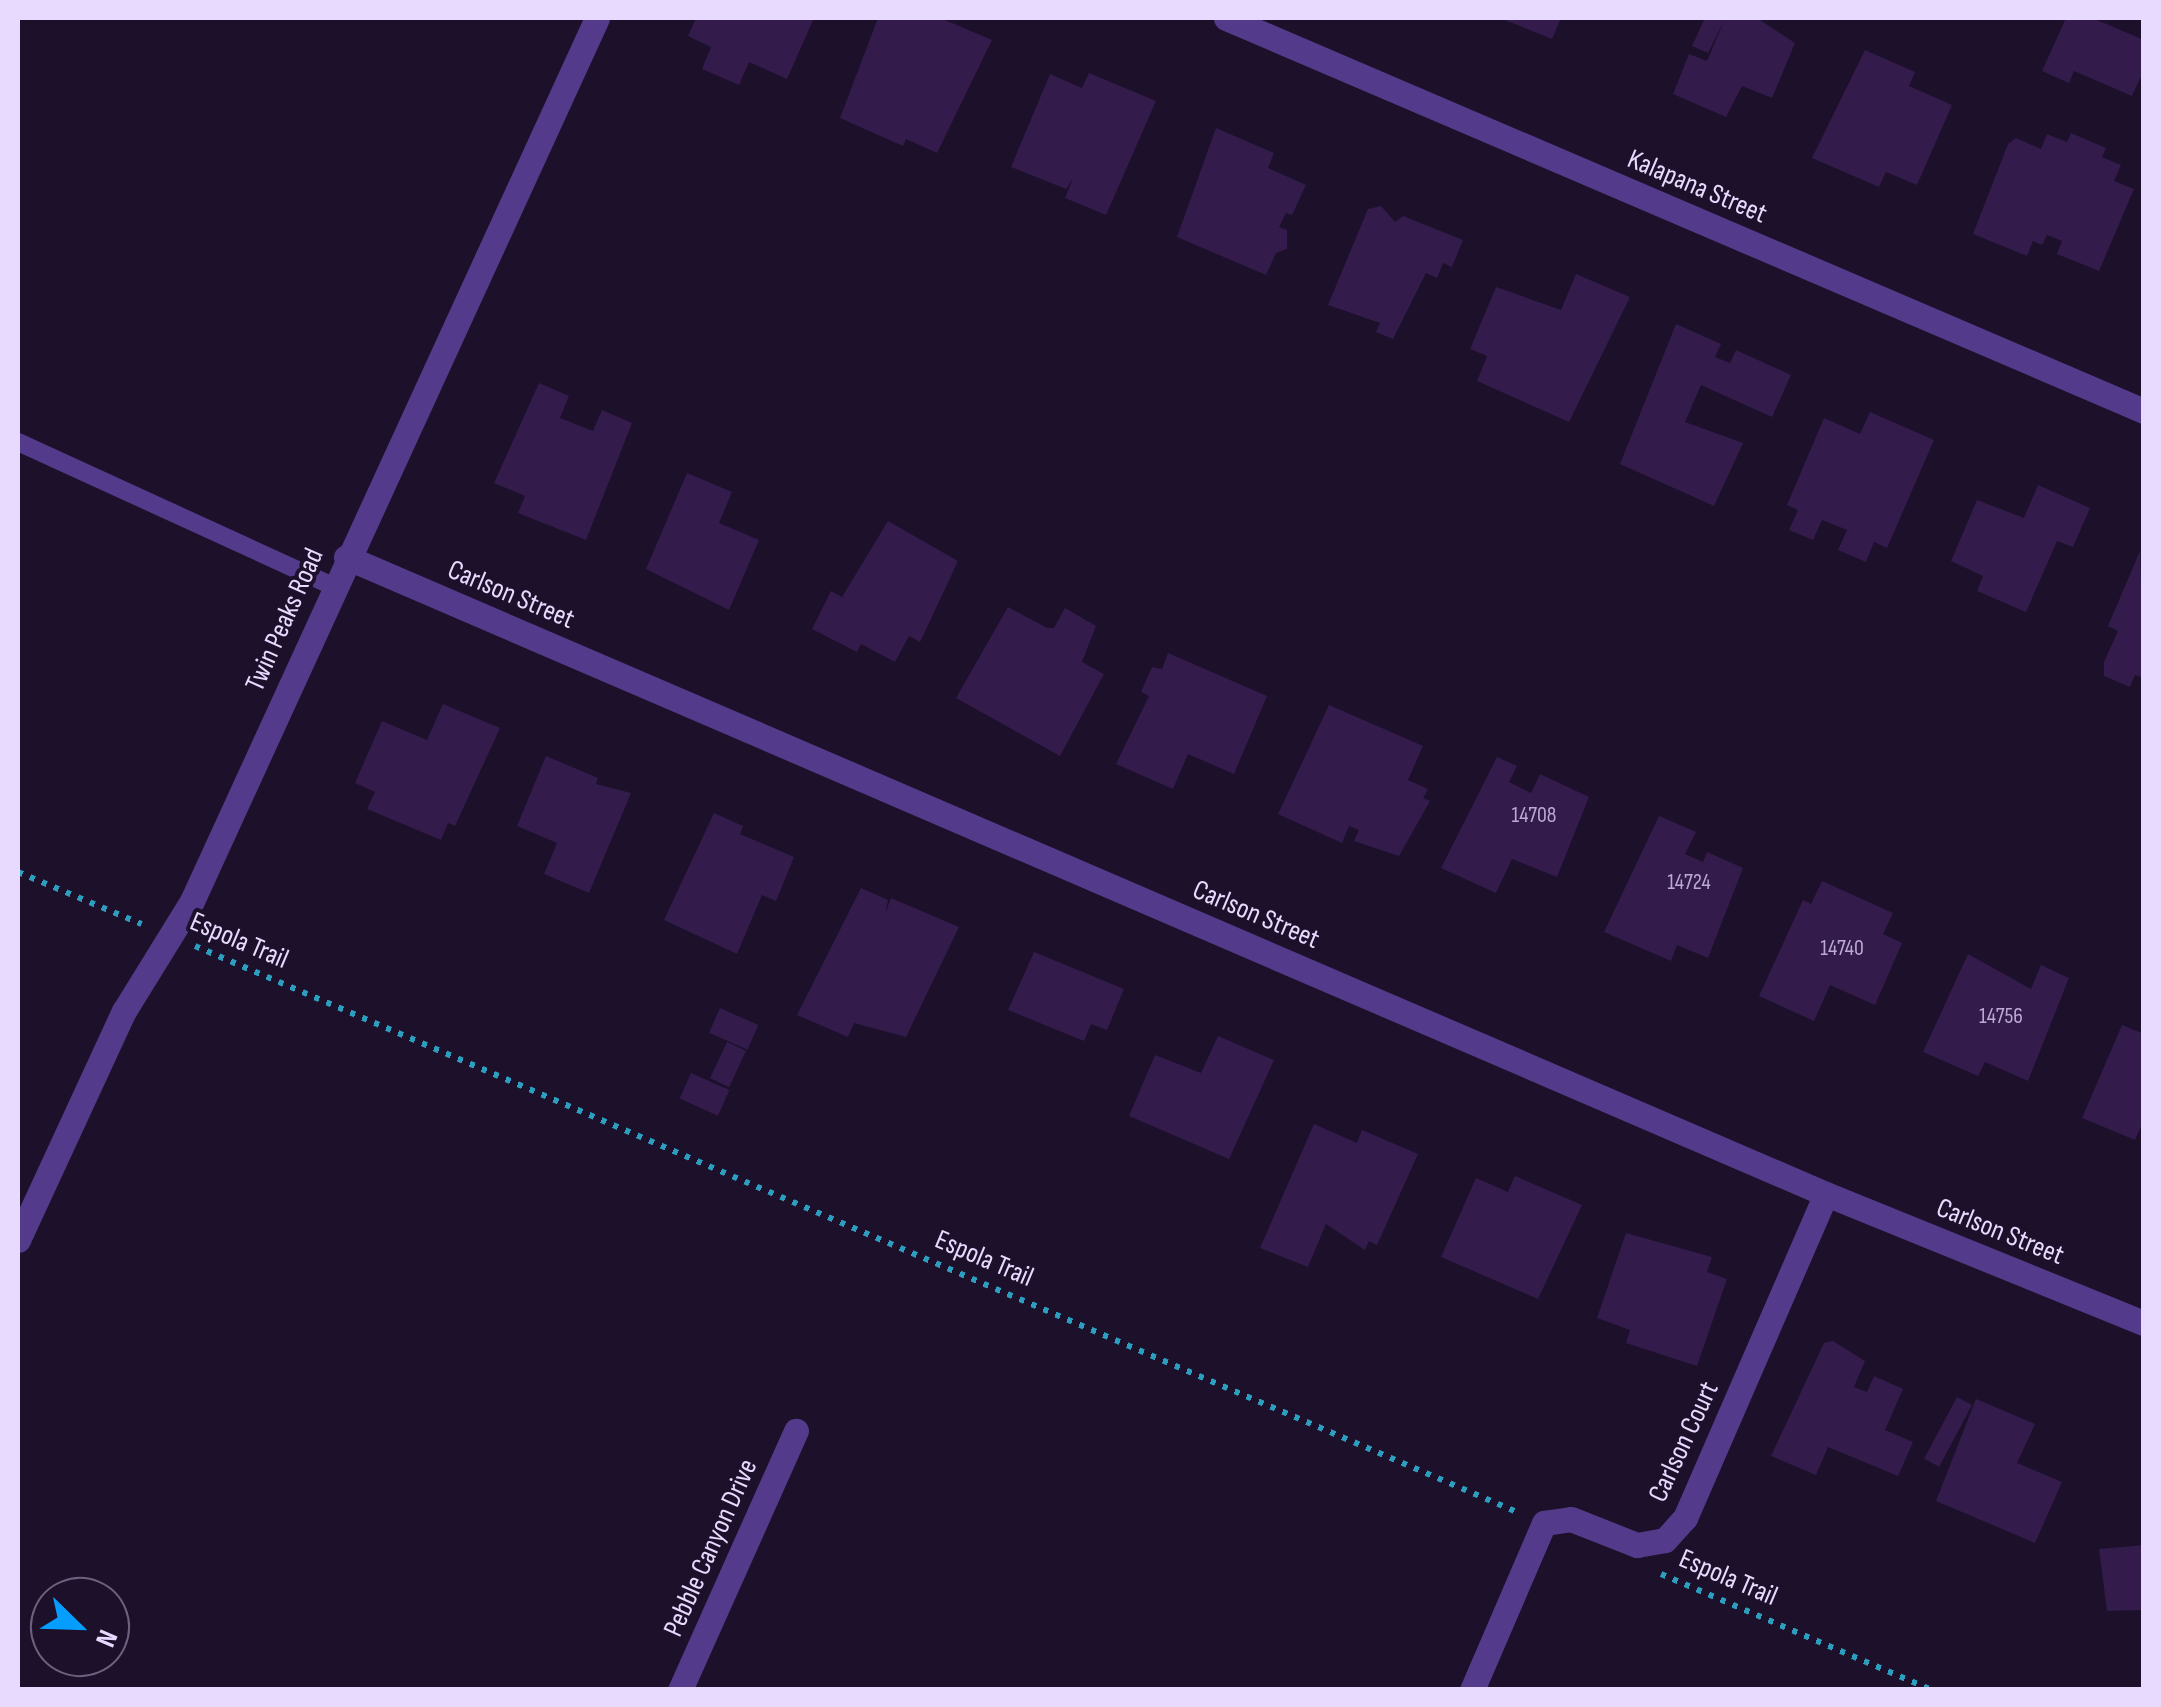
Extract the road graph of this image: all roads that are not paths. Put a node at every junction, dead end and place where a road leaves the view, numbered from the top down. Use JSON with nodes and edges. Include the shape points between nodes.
{"nodes":[{"id":1,"x":597,"y":18,"type":"edge"},
{"id":2,"x":1226,"y":18,"type":"edge"},
{"id":3,"x":2144,"y":411,"type":"edge"},
{"id":4,"x":18,"y":442,"type":"edge"},
{"id":5,"x":346,"y":557,"type":"junction"},
{"id":6,"x":333,"y":586,"type":"junction"},
{"id":7,"x":1826,"y":1194,"type":"junction"},
{"id":8,"x":18,"y":1240,"type":"edge"},
{"id":9,"x":2144,"y":1322,"type":"edge"},
{"id":10,"x":796,"y":1430,"type":"dead end"},
{"id":11,"x":680,"y":1690,"type":"edge"},
{"id":12,"x":1472,"y":1690,"type":"edge"}],
"edges":[{"from":1,"to":5,"type":"street","name":"Twin Peaks Road"},
{"from":2,"to":3,"type":"street","name":"Kalapana Street"},
{"from":4,"to":6,"type":"lane"},
{"from":5,"to":6,"type":"street","name":"Twin Peaks Road"},
{"from":5,"to":7,"type":"street","name":"Carlson Street"},
{"from":6,"to":8,"type":"street","name":"Twin Peaks Road","via":[[174,937],[124,1011]]},
{"from":7,"to":9,"type":"street","name":"Carlson Street"},
{"from":7,"to":12,"type":"street","name":"Carlson Court","via":[[1686,1518],[1665,1540],[1637,1545],[1571,1519],[1544,1524]]},
{"from":10,"to":11,"type":"street","name":"Pebble Canyon Drive"}]}
